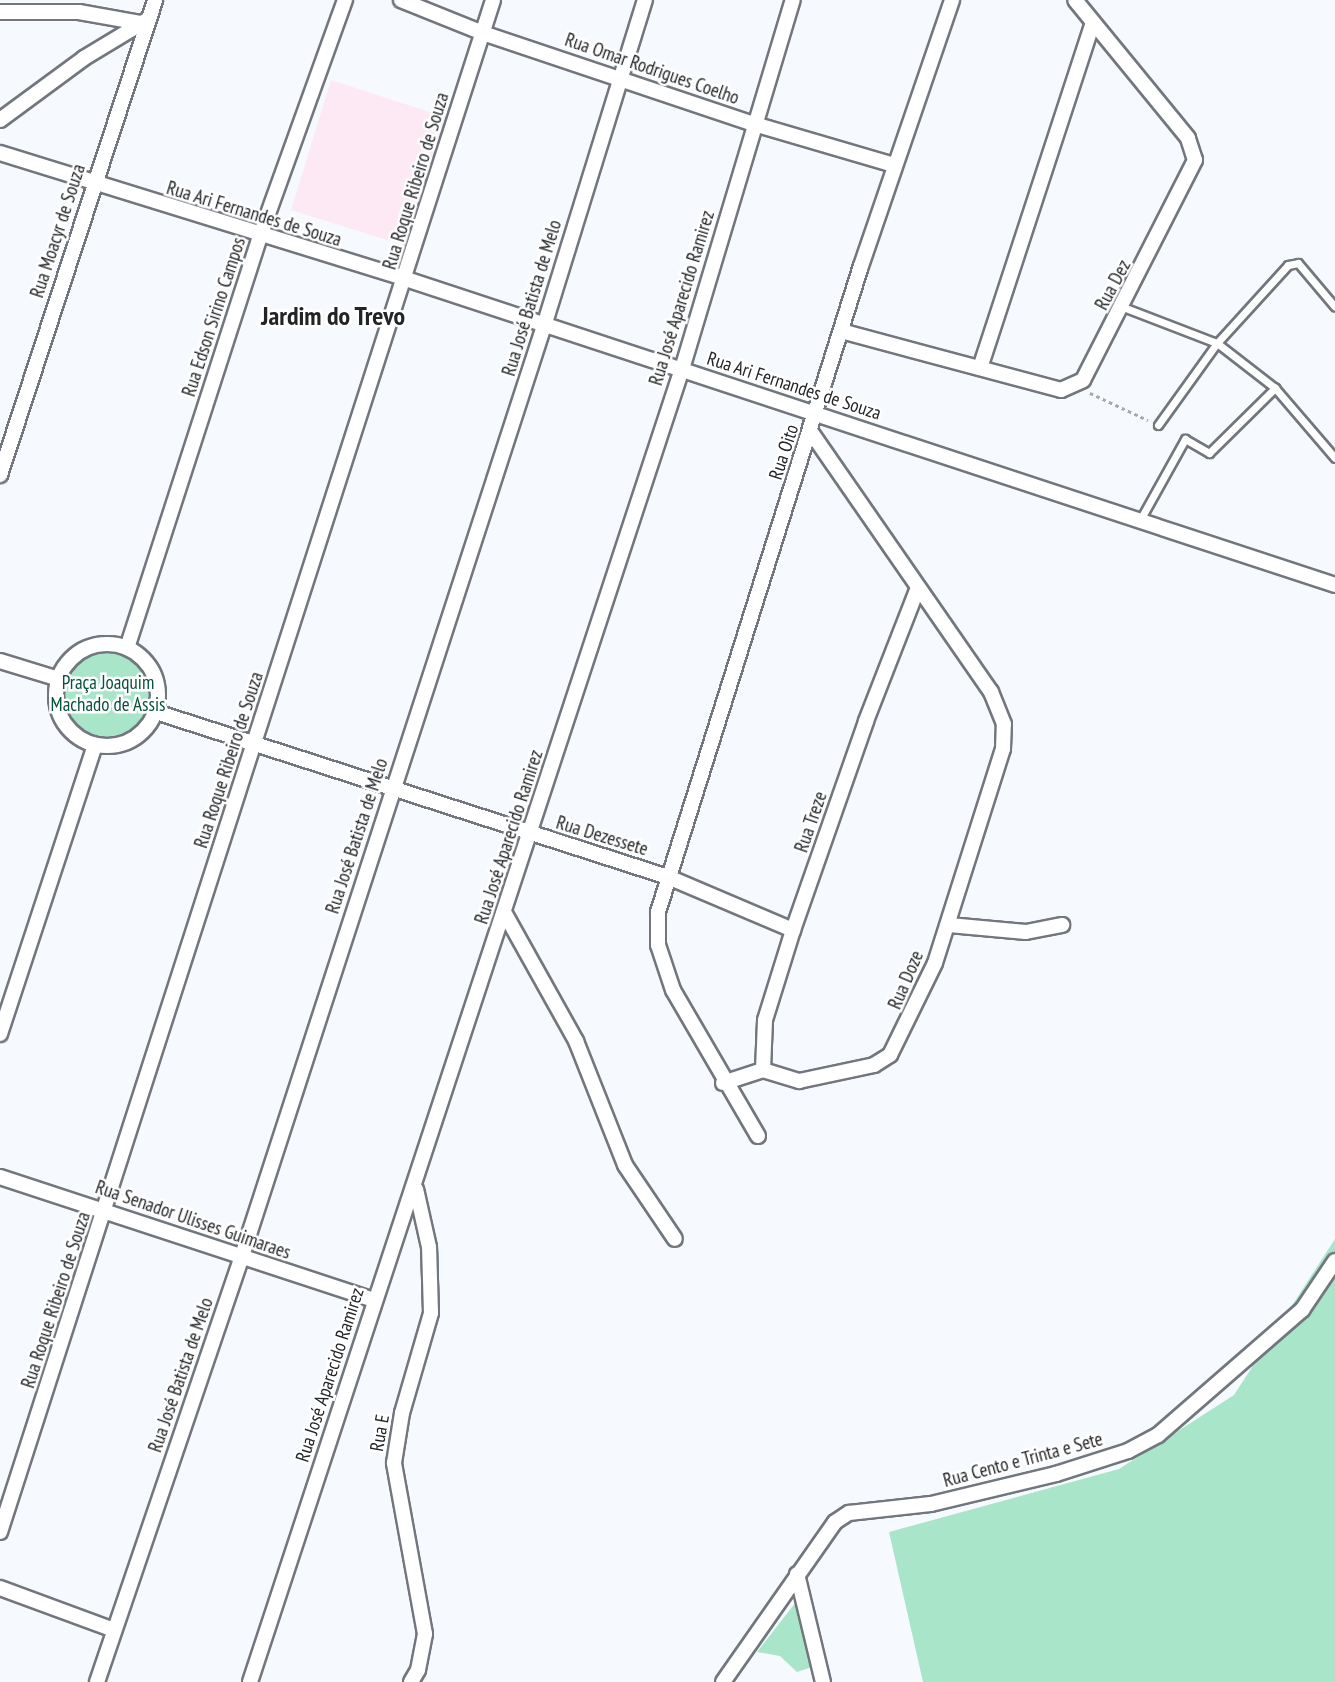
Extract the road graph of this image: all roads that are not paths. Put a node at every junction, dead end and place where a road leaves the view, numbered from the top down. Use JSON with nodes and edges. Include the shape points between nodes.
{"nodes":[{"id":1,"x":155,"y":0,"type":"edge"},
{"id":2,"x":345,"y":0,"type":"edge"},
{"id":3,"x":401,"y":0,"type":"edge"},
{"id":4,"x":493,"y":0,"type":"edge"},
{"id":5,"x":645,"y":0,"type":"edge"},
{"id":6,"x":793,"y":0,"type":"edge"},
{"id":7,"x":952,"y":0,"type":"edge"},
{"id":8,"x":1075,"y":0,"type":"edge"},
{"id":9,"x":0,"y":12,"type":"edge"},
{"id":10,"x":144,"y":22,"type":"junction"},
{"id":11,"x":1094,"y":23,"type":"junction"},
{"id":12,"x":483,"y":33,"type":"junction"},
{"id":13,"x":619,"y":77,"type":"junction"},
{"id":14,"x":0,"y":120,"type":"edge"},
{"id":15,"x":754,"y":124,"type":"junction"},
{"id":16,"x":0,"y":153,"type":"edge"},
{"id":17,"x":894,"y":165,"type":"junction"},
{"id":18,"x":93,"y":185,"type":"junction"},
{"id":19,"x":260,"y":236,"type":"junction"},
{"id":20,"x":406,"y":279,"type":"junction"},
{"id":21,"x":1123,"y":307,"type":"junction"},
{"id":22,"x":1335,"y":307,"type":"edge"},
{"id":23,"x":544,"y":327,"type":"junction"},
{"id":24,"x":841,"y":331,"type":"junction"},
{"id":25,"x":1217,"y":344,"type":"junction"},
{"id":26,"x":980,"y":368,"type":"junction"},
{"id":27,"x":682,"y":369,"type":"junction"},
{"id":28,"x":1275,"y":388,"type":"junction"},
{"id":29,"x":817,"y":413,"type":"junction"},
{"id":30,"x":1158,"y":425,"type":"road end"},
{"id":31,"x":811,"y":432,"type":"junction"},
{"id":32,"x":1335,"y":458,"type":"edge"},
{"id":33,"x":0,"y":475,"type":"edge"},
{"id":34,"x":1140,"y":521,"type":"junction"},
{"id":35,"x":1335,"y":585,"type":"edge"},
{"id":36,"x":917,"y":590,"type":"junction"},
{"id":37,"x":127,"y":648,"type":"junction"},
{"id":38,"x":0,"y":661,"type":"edge"},
{"id":39,"x":59,"y":679,"type":"junction"},
{"id":40,"x":156,"y":712,"type":"junction"},
{"id":41,"x":255,"y":741,"type":"junction"},
{"id":42,"x":95,"y":745,"type":"junction"},
{"id":43,"x":393,"y":786,"type":"junction"},
{"id":44,"x":530,"y":835,"type":"junction"},
{"id":45,"x":668,"y":877,"type":"junction"},
{"id":46,"x":504,"y":912,"type":"junction"},
{"id":47,"x":949,"y":925,"type":"junction"},
{"id":48,"x":1062,"y":925,"type":"dead end"},
{"id":49,"x":793,"y":930,"type":"junction"},
{"id":50,"x":0,"y":1034,"type":"edge"},
{"id":51,"x":763,"y":1070,"type":"junction"},
{"id":52,"x":723,"y":1083,"type":"junction"},
{"id":53,"x":758,"y":1136,"type":"dead end"},
{"id":54,"x":0,"y":1177,"type":"edge"},
{"id":55,"x":416,"y":1189,"type":"junction"},
{"id":56,"x":106,"y":1210,"type":"junction"},
{"id":57,"x":675,"y":1239,"type":"dead end"},
{"id":58,"x":241,"y":1259,"type":"junction"},
{"id":59,"x":1335,"y":1261,"type":"edge"},
{"id":60,"x":374,"y":1300,"type":"junction"},
{"id":61,"x":0,"y":1532,"type":"edge"},
{"id":62,"x":797,"y":1574,"type":"junction"},
{"id":63,"x":0,"y":1588,"type":"edge"},
{"id":64,"x":114,"y":1630,"type":"junction"},
{"id":65,"x":97,"y":1682,"type":"edge"},
{"id":66,"x":250,"y":1682,"type":"edge"},
{"id":67,"x":411,"y":1682,"type":"edge"},
{"id":68,"x":723,"y":1682,"type":"edge"},
{"id":69,"x":822,"y":1682,"type":"edge"}],
"edges":[{"from":1,"to":10,"type":"street","name":"Rua Moacyr de Souza"},
{"from":2,"to":19,"type":"street","name":"Rua Edson Sirino Campos"},
{"from":3,"to":12,"type":"street","name":"Rua Omar Rodrigues Coelho"},
{"from":4,"to":12,"type":"street","name":"Rua Roque Ribeiro de Souza"},
{"from":5,"to":13,"type":"street","name":"Rua José Batista de Melo"},
{"from":6,"to":15,"type":"street","name":"Rua José Aparecido Ramirez"},
{"from":7,"to":17,"type":"street","name":"Rua Oito"},
{"from":8,"to":11,"type":"street","name":"Rua Dez"},
{"from":9,"to":10,"type":"street","via":[[79,12]]},
{"from":10,"to":14,"type":"street","via":[[84,58]]},
{"from":10,"to":18,"type":"street","name":"Rua Moacyr de Souza"},
{"from":11,"to":21,"type":"street","name":"Rua Dez","via":[[1188,138],[1195,160]]},
{"from":11,"to":26,"type":"street"},
{"from":12,"to":13,"type":"street","name":"Rua Omar Rodrigues Coelho"},
{"from":12,"to":20,"type":"street","name":"Rua Roque Ribeiro de Souza"},
{"from":13,"to":15,"type":"street","name":"Rua Omar Rodrigues Coelho"},
{"from":13,"to":23,"type":"street","name":"Rua José Batista de Melo"},
{"from":15,"to":17,"type":"street","name":"Rua Omar Rodrigues Coelho"},
{"from":15,"to":27,"type":"street","name":"Rua José Aparecido Ramirez"},
{"from":16,"to":18,"type":"street","name":"Rua Ari Fernandes de Souza"},
{"from":17,"to":24,"type":"street","name":"Rua Oito"},
{"from":18,"to":19,"type":"street","name":"Rua Ari Fernandes de Souza"},
{"from":18,"to":33,"type":"street","name":"Rua Moacyr de Souza"},
{"from":19,"to":20,"type":"street","name":"Rua Ari Fernandes de Souza"},
{"from":19,"to":37,"type":"street","name":"Rua Edson Sirino Campos"},
{"from":20,"to":23,"type":"street","name":"Rua Ari Fernandes de Souza"},
{"from":20,"to":41,"type":"street","name":"Rua Roque Ribeiro de Souza"},
{"from":21,"to":25,"type":"lane"},
{"from":21,"to":26,"type":"street","name":"Rua Dez","via":[[1083,380],[1075,386],[1061,390]]},
{"from":22,"to":25,"type":"lane","via":[[1293,262]]},
{"from":23,"to":27,"type":"street","name":"Rua Ari Fernandes de Souza"},
{"from":23,"to":43,"type":"street","name":"Rua José Batista de Melo"},
{"from":24,"to":26,"type":"street"},
{"from":24,"to":29,"type":"street","name":"Rua Oito"},
{"from":25,"to":28,"type":"lane"},
{"from":25,"to":30,"type":"lane"},
{"from":27,"to":29,"type":"street","name":"Rua Ari Fernandes de Souza"},
{"from":27,"to":44,"type":"street","name":"Rua José Aparecido Ramirez"},
{"from":28,"to":32,"type":"lane"},
{"from":28,"to":34,"type":"lane","via":[[1209,453],[1185,439]]},
{"from":29,"to":31,"type":"street","name":"Rua Oito"},
{"from":29,"to":34,"type":"street","name":"Rua Ari Fernandes de Souza"},
{"from":31,"to":36,"type":"street"},
{"from":31,"to":45,"type":"street","name":"Rua Oito"},
{"from":34,"to":35,"type":"street","name":"Rua Ari Fernandes de Souza"},
{"from":36,"to":47,"type":"street","name":"Rua Doze","via":[[1000,707],[1003,749]]},
{"from":36,"to":49,"type":"street","name":"Rua Treze"},
{"from":37,"to":39,"type":"street","via":[[111,644],[79,653]]},
{"from":37,"to":40,"type":"street","via":[[145,662],[157,682]]},
{"from":38,"to":39,"type":"street"},
{"from":39,"to":42,"type":"street","via":[[58,704],[67,727]]},
{"from":40,"to":41,"type":"street","name":"Rua Dezessete"},
{"from":40,"to":42,"type":"street","via":[[131,740]]},
{"from":41,"to":43,"type":"street","name":"Rua Dezessete"},
{"from":41,"to":56,"type":"street","name":"Rua Roque Ribeiro de Souza"},
{"from":42,"to":50,"type":"street"},
{"from":43,"to":44,"type":"street","name":"Rua Dezessete"},
{"from":43,"to":58,"type":"street","name":"Rua José Batista de Melo"},
{"from":44,"to":45,"type":"street","name":"Rua Dezessete"},
{"from":44,"to":46,"type":"street","name":"Rua José Aparecido Ramirez"},
{"from":45,"to":49,"type":"street","name":"Rua Dezessete"},
{"from":45,"to":52,"type":"street","name":"Rua Oito","via":[[658,912],[658,945],[673,990]]},
{"from":46,"to":55,"type":"street","name":"Rua José Aparecido Ramirez"},
{"from":46,"to":57,"type":"street","via":[[576,1041],[625,1165]]},
{"from":47,"to":48,"type":"street","via":[[1026,932]]},
{"from":47,"to":51,"type":"street","name":"Rua Doze","via":[[903,1035],[890,1055],[874,1065],[799,1081]]},
{"from":49,"to":51,"type":"street","name":"Rua Treze","via":[[760,1042]]},
{"from":51,"to":52,"type":"street"},
{"from":52,"to":53,"type":"street","name":"Rua Oito"},
{"from":54,"to":56,"type":"street","name":"Rua Senador Ulisses Guimaraes"},
{"from":55,"to":60,"type":"street","name":"Rua José Aparecido Ramirez"},
{"from":55,"to":67,"type":"street","name":"Rua E","via":[[429,1247],[431,1313],[402,1413],[394,1463],[425,1634]]},
{"from":56,"to":58,"type":"street","name":"Rua Senador Ulisses Guimaraes"},
{"from":56,"to":61,"type":"street","name":"Rua Roque Ribeiro de Souza"},
{"from":58,"to":60,"type":"street","name":"Rua Senador Ulisses Guimaraes"},
{"from":58,"to":64,"type":"street","name":"Rua José Batista de Melo"},
{"from":59,"to":62,"type":"street","name":"Rua Cento e Trinta e Sete","via":[[1322,1285],[1284,1328],[1158,1435],[1128,1451],[1056,1474],[931,1504],[849,1513],[835,1522]]},
{"from":60,"to":66,"type":"street","name":"Rua José Aparecido Ramirez"},
{"from":62,"to":68,"type":"street","name":"Rua Cento e Trinta e Sete"},
{"from":62,"to":69,"type":"street"},
{"from":63,"to":64,"type":"street"},
{"from":64,"to":65,"type":"street","name":"Rua José Batista de Melo"}]}
